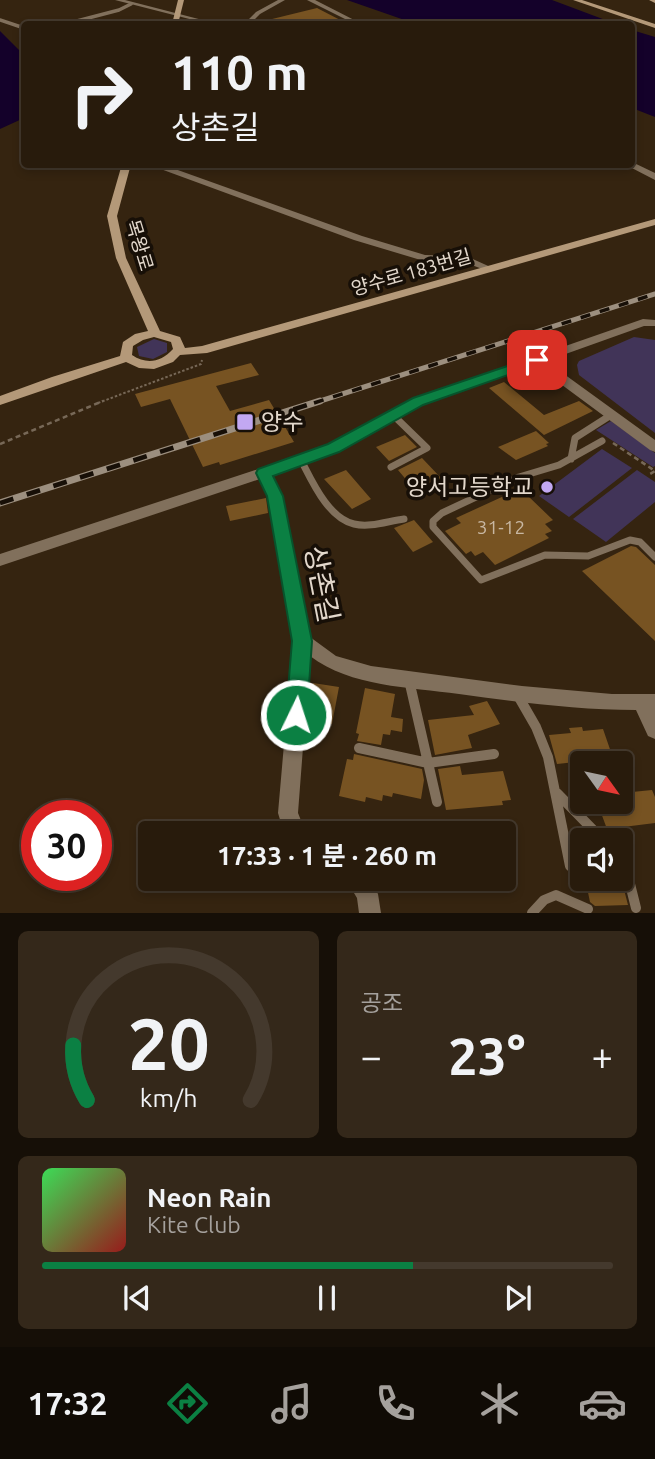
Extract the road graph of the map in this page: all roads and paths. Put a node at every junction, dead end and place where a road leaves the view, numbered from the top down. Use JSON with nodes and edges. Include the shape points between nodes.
{"nodes":[{"id":1,"x":118,"y":0,"type":"edge"},
{"id":2,"x":181,"y":0,"type":"edge"},
{"id":3,"x":282,"y":0,"type":"edge"},
{"id":4,"x":310,"y":0,"type":"edge"},
{"id":5,"x":576,"y":0,"type":"edge"},
{"id":6,"x":131,"y":4,"type":"junction"},
{"id":7,"x":178,"y":16,"type":"junction"},
{"id":8,"x":0,"y":20,"type":"edge"},
{"id":9,"x":77,"y":21,"type":"edge"},
{"id":10,"x":176,"y":21,"type":"edge"},
{"id":11,"x":201,"y":21,"type":"edge"},
{"id":12,"x":250,"y":21,"type":"edge"},
{"id":13,"x":353,"y":21,"type":"edge"},
{"id":14,"x":655,"y":26,"type":"edge"},
{"id":15,"x":21,"y":27,"type":"edge"},
{"id":16,"x":635,"y":166,"type":"edge"},
{"id":17,"x":126,"y":168,"type":"edge"},
{"id":18,"x":162,"y":168,"type":"edge"},
{"id":19,"x":655,"y":177,"type":"edge"},
{"id":20,"x":655,"y":222,"type":"edge"},
{"id":21,"x":490,"y":268,"type":"junction"},
{"id":22,"x":655,"y":323,"type":"edge"},
{"id":23,"x":155,"y":333,"type":"junction"},
{"id":24,"x":177,"y":352,"type":"junction"},
{"id":25,"x":128,"y":358,"type":"junction"},
{"id":26,"x":537,"y":360,"type":"junction"},
{"id":27,"x":201,"y":364,"type":"dead end"},
{"id":28,"x":0,"y":401,"type":"edge"},
{"id":29,"x":393,"y":415,"type":"junction"},
{"id":30,"x":611,"y":415,"type":"junction"},
{"id":31,"x":590,"y":428,"type":"junction"},
{"id":32,"x":602,"y":441,"type":"dead end"},
{"id":33,"x":0,"y":444,"type":"edge"},
{"id":34,"x":655,"y":447,"type":"edge"},
{"id":35,"x":571,"y":459,"type":"junction"},
{"id":36,"x":301,"y":460,"type":"junction"},
{"id":37,"x":391,"y":467,"type":"dead end"},
{"id":38,"x":264,"y":473,"type":"junction"},
{"id":39,"x":650,"y":474,"type":"dead end"},
{"id":40,"x":404,"y":519,"type":"dead end"},
{"id":41,"x":655,"y":556,"type":"edge"},
{"id":42,"x":0,"y":560,"type":"edge"},
{"id":43,"x":302,"y":641,"type":"junction"},
{"id":44,"x":409,"y":679,"type":"junction"},
{"id":45,"x":516,"y":693,"type":"junction"},
{"id":46,"x":648,"y":702,"type":"edge"},
{"id":47,"x":655,"y":730,"type":"edge"},
{"id":48,"x":359,"y":748,"type":"dead end"},
{"id":49,"x":494,"y":754,"type":"dead end"},
{"id":50,"x":428,"y":763,"type":"junction"},
{"id":51,"x":555,"y":792,"type":"junction"},
{"id":52,"x":436,"y":802,"type":"dead end"},
{"id":53,"x":289,"y":821,"type":"edge"},
{"id":54,"x":591,"y":828,"type":"edge"},
{"id":55,"x":570,"y":866,"type":"dead end"},
{"id":56,"x":365,"y":891,"type":"edge"},
{"id":57,"x":631,"y":891,"type":"edge"},
{"id":58,"x":636,"y":908,"type":"dead end"},
{"id":59,"x":588,"y":909,"type":"dead end"},
{"id":60,"x":370,"y":913,"type":"edge"},
{"id":61,"x":532,"y":913,"type":"edge"}],
"edges":[{"from":1,"to":6,"type":"street"},
{"from":2,"to":7,"type":"street"},
{"from":3,"to":12,"type":"street"},
{"from":4,"to":13,"type":"street"},
{"from":5,"to":14,"type":"street"},
{"from":6,"to":7,"type":"street"},
{"from":6,"to":9,"type":"lane"},
{"from":7,"to":10,"type":"street"},
{"from":7,"to":11,"type":"street"},
{"from":8,"to":15,"type":"lane"},
{"from":16,"to":19,"type":"street"},
{"from":17,"to":23,"type":"street","name":"목왕로","via":[[112,216],[121,258]]},
{"from":18,"to":21,"type":"street","via":[[358,238],[424,258],[466,258]]},
{"from":20,"to":21,"type":"street","name":"양수로 183번길"},
{"from":21,"to":24,"type":"street","name":"양수로 183번길","via":[[203,350]]},
{"from":22,"to":26,"type":"street","via":[[643,322]]},
{"from":23,"to":24,"type":"street","name":"목왕로","via":[[176,340]]},
{"from":23,"to":25,"type":"street","via":[[132,340],[125,351]]},
{"from":24,"to":25,"type":"street","via":[[154,365],[136,364]]},
{"from":25,"to":28,"type":"street"},
{"from":26,"to":29,"type":"street"},
{"from":26,"to":30,"type":"street"},
{"from":27,"to":33,"type":"path"},
{"from":29,"to":36,"type":"street","via":[[334,448]]},
{"from":29,"to":37,"type":"lane","via":[[427,448]]},
{"from":30,"to":31,"type":"lane"},
{"from":30,"to":34,"type":"street"},
{"from":31,"to":35,"type":"lane","via":[[575,438]]},
{"from":31,"to":39,"type":"path","via":[[655,471]]},
{"from":32,"to":35,"type":"lane"},
{"from":35,"to":41,"type":"lane","via":[[442,513],[433,527],[481,580],[545,555],[588,556],[630,540],[640,542]]},
{"from":36,"to":38,"type":"street"},
{"from":36,"to":40,"type":"lane","name":"상촌길","via":[[320,495],[346,522]]},
{"from":38,"to":42,"type":"street"},
{"from":38,"to":43,"type":"street","name":"상촌길","via":[[275,496]]},
{"from":43,"to":44,"type":"street","via":[[351,670]]},
{"from":43,"to":53,"type":"street","name":"상촌길"},
{"from":44,"to":45,"type":"street"},
{"from":44,"to":50,"type":"lane"},
{"from":45,"to":46,"type":"street"},
{"from":45,"to":51,"type":"lane","via":[[542,741]]},
{"from":46,"to":47,"type":"street"},
{"from":48,"to":50,"type":"lane"},
{"from":49,"to":50,"type":"lane"},
{"from":50,"to":52,"type":"lane"},
{"from":51,"to":54,"type":"lane"},
{"from":51,"to":55,"type":"lane"},
{"from":56,"to":60,"type":"street"},
{"from":57,"to":58,"type":"lane"},
{"from":59,"to":61,"type":"lane","via":[[556,895]]}]}
